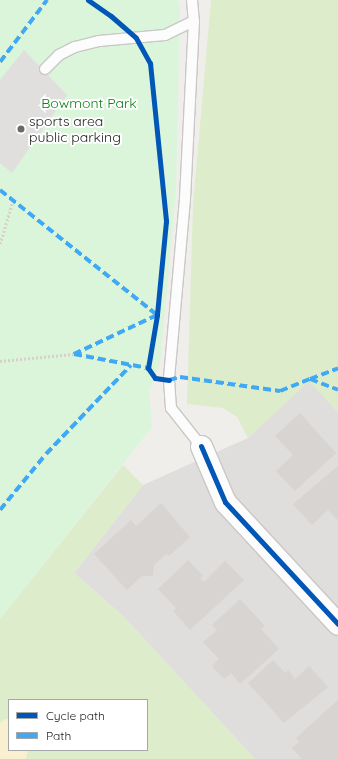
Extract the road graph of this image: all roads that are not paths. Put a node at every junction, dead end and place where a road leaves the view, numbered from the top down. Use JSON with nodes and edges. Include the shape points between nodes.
{"nodes":[{"id":1,"x":192,"y":0,"type":"edge"},
{"id":2,"x":194,"y":21,"type":"junction"},
{"id":3,"x":45,"y":69,"type":"dead end"},
{"id":4,"x":201,"y":446,"type":"joint"},
{"id":5,"x":338,"y":624,"type":"edge"}],
"edges":[{"from":1,"to":2,"type":"lane"},
{"from":2,"to":3,"type":"lane","via":[[165,35],[99,41],[75,47],[59,55]]},
{"from":2,"to":4,"type":"lane","via":[[185,199],[169,380],[171,408]]},
{"from":4,"to":5,"type":"street","via":[[225,502]]}]}
